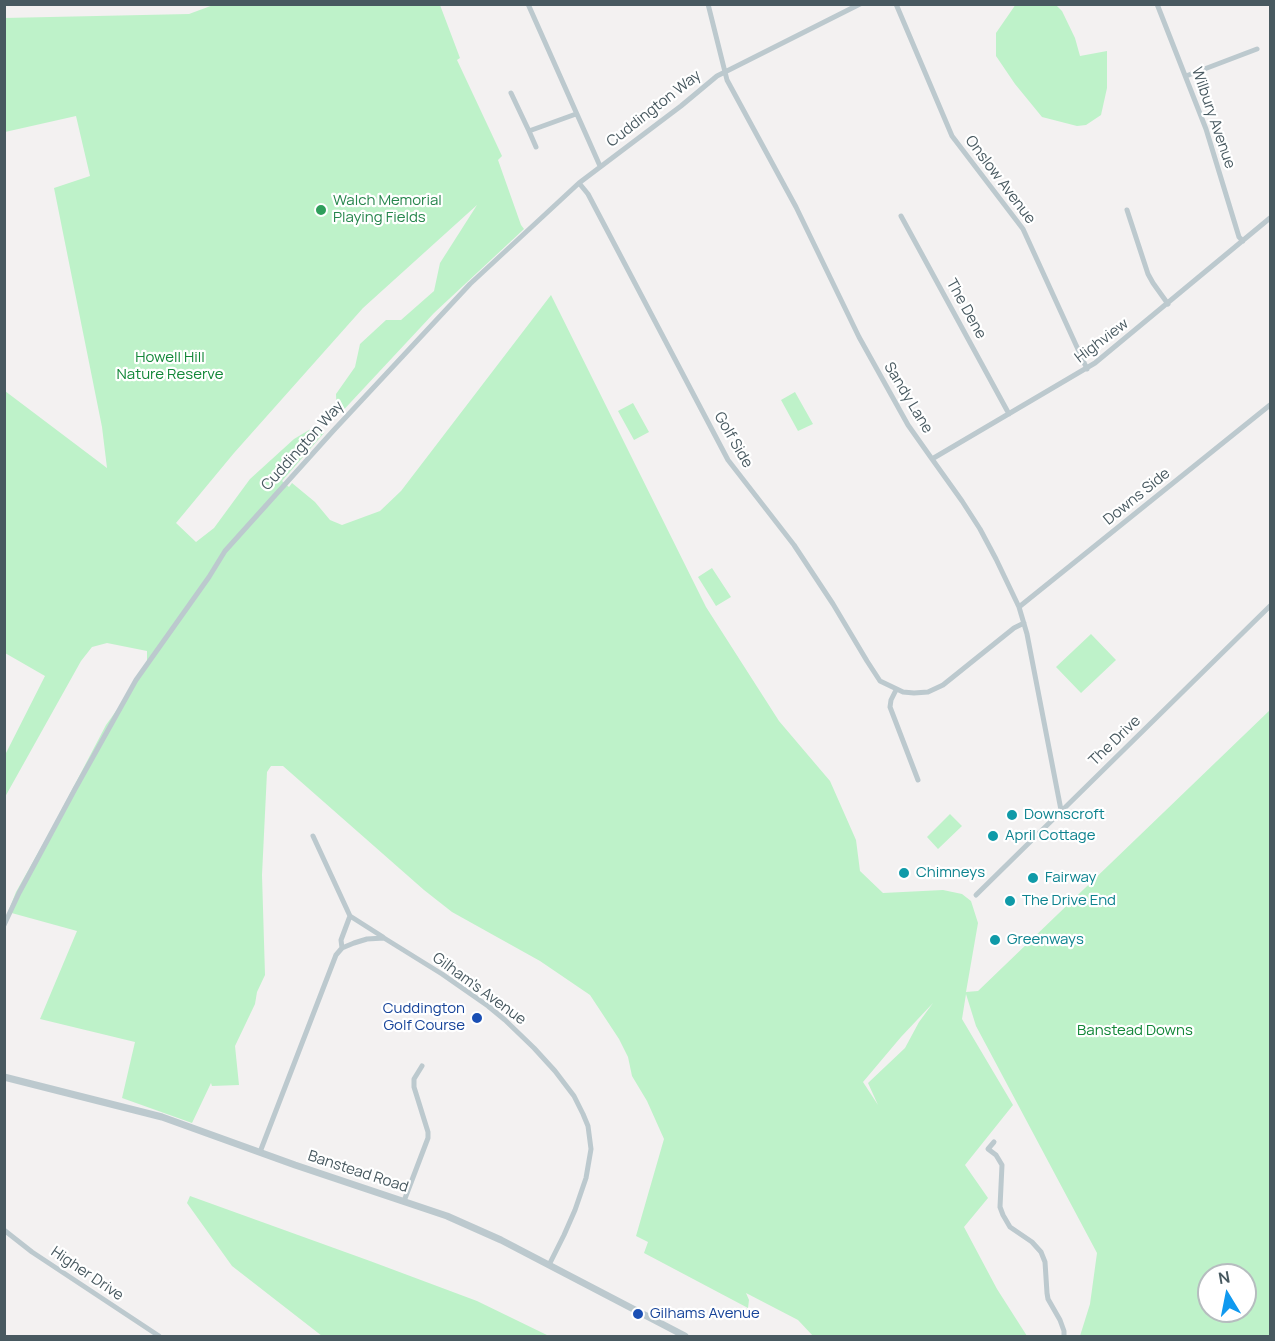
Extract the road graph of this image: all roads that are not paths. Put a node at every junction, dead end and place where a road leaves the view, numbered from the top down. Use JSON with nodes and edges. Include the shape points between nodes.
{"nodes":[{"id":1,"x":528,"y":4,"type":"edge"},
{"id":2,"x":708,"y":4,"type":"edge"},
{"id":3,"x":861,"y":4,"type":"edge"},
{"id":4,"x":896,"y":4,"type":"edge"},
{"id":5,"x":1156,"y":4,"type":"edge"},
{"id":6,"x":1257,"y":49,"type":"dead end"},
{"id":7,"x":725,"y":73,"type":"junction"},
{"id":8,"x":1186,"y":76,"type":"junction"},
{"id":9,"x":512,"y":93,"type":"dead end"},
{"id":10,"x":576,"y":114,"type":"junction"},
{"id":11,"x":529,"y":131,"type":"junction"},
{"id":12,"x":536,"y":147,"type":"dead end"},
{"id":13,"x":600,"y":166,"type":"junction"},
{"id":14,"x":579,"y":183,"type":"junction"},
{"id":15,"x":1127,"y":210,"type":"dead end"},
{"id":16,"x":901,"y":216,"type":"dead end"},
{"id":17,"x":1270,"y":218,"type":"edge"},
{"id":18,"x":1243,"y":242,"type":"junction"},
{"id":19,"x":1168,"y":304,"type":"junction"},
{"id":20,"x":1087,"y":369,"type":"junction"},
{"id":21,"x":1270,"y":405,"type":"edge"},
{"id":22,"x":1009,"y":414,"type":"junction"},
{"id":23,"x":932,"y":459,"type":"junction"},
{"id":24,"x":1270,"y":606,"type":"edge"},
{"id":25,"x":1019,"y":607,"type":"junction"},
{"id":26,"x":1024,"y":623,"type":"junction"},
{"id":27,"x":896,"y":690,"type":"junction"},
{"id":28,"x":918,"y":780,"type":"dead end"},
{"id":29,"x":1061,"y":810,"type":"junction"},
{"id":30,"x":314,"y":836,"type":"dead end"},
{"id":31,"x":976,"y":895,"type":"dead end"},
{"id":32,"x":350,"y":916,"type":"junction"},
{"id":33,"x":4,"y":925,"type":"edge"},
{"id":34,"x":384,"y":938,"type":"junction"},
{"id":35,"x":342,"y":948,"type":"junction"},
{"id":36,"x":422,"y":1066,"type":"dead end"},
{"id":37,"x":4,"y":1077,"type":"edge"},
{"id":38,"x":994,"y":1142,"type":"dead end"},
{"id":39,"x":260,"y":1152,"type":"junction"},
{"id":40,"x":404,"y":1201,"type":"junction"},
{"id":41,"x":4,"y":1230,"type":"edge"},
{"id":42,"x":549,"y":1265,"type":"junction"},
{"id":43,"x":159,"y":1336,"type":"edge"},
{"id":44,"x":685,"y":1336,"type":"edge"},
{"id":45,"x":1064,"y":1336,"type":"edge"}],
"edges":[{"from":1,"to":10,"type":"street"},
{"from":2,"to":7,"type":"street","name":"Sandy Lane"},
{"from":3,"to":7,"type":"street","name":"Cuddington Way"},
{"from":4,"to":20,"type":"street","name":"Onslow Avenue","via":[[952,136],[1023,229]]},
{"from":5,"to":8,"type":"street","name":"Wilbury Avenue"},
{"from":6,"to":8,"type":"street"},
{"from":7,"to":13,"type":"street","name":"Cuddington Way"},
{"from":7,"to":23,"type":"street","name":"Sandy Lane","via":[[859,337],[908,425]]},
{"from":8,"to":18,"type":"street","name":"Wilbury Avenue"},
{"from":9,"to":11,"type":"street"},
{"from":10,"to":11,"type":"street"},
{"from":10,"to":13,"type":"street"},
{"from":11,"to":12,"type":"street"},
{"from":13,"to":14,"type":"street","name":"Cuddington Way"},
{"from":14,"to":27,"type":"street","name":"Golf Side","via":[[728,460],[794,545],[880,681]]},
{"from":14,"to":33,"type":"street","name":"Cuddington Way","via":[[470,285],[225,551],[136,680]]},
{"from":15,"to":19,"type":"street","via":[[1148,274]]},
{"from":16,"to":22,"type":"street","name":"The Dene"},
{"from":17,"to":18,"type":"street","name":"Highview"},
{"from":18,"to":19,"type":"street","name":"Highview"},
{"from":19,"to":20,"type":"street","name":"Highview"},
{"from":20,"to":22,"type":"street","name":"Highview"},
{"from":21,"to":25,"type":"street","name":"Downs Side"},
{"from":22,"to":23,"type":"street","name":"Highview"},
{"from":23,"to":25,"type":"street","name":"Sandy Lane","via":[[980,529]]},
{"from":24,"to":29,"type":"street","name":"The Drive"},
{"from":25,"to":26,"type":"street","name":"Sandy Lane"},
{"from":26,"to":27,"type":"street","via":[[935,689],[921,693]]},
{"from":26,"to":29,"type":"street","name":"Sandy Lane"},
{"from":27,"to":28,"type":"street","via":[[890,707]]},
{"from":29,"to":31,"type":"street","name":"The Drive"},
{"from":30,"to":32,"type":"street"},
{"from":32,"to":34,"type":"street","name":"Gilham's Avenue"},
{"from":32,"to":35,"type":"street"},
{"from":34,"to":35,"type":"street"},
{"from":34,"to":42,"type":"street","name":"Gilham's Avenue","via":[[467,991],[521,1034],[555,1071],[584,1114],[591,1149],[586,1178],[572,1219]]},
{"from":35,"to":39,"type":"street"},
{"from":36,"to":40,"type":"street","via":[[414,1087],[428,1138]]},
{"from":37,"to":39,"type":"street","name":"Banstead Road","via":[[162,1117]]},
{"from":38,"to":45,"type":"street","via":[[988,1149],[1002,1164],[1000,1207],[1010,1227],[1041,1252],[1048,1299]]},
{"from":39,"to":40,"type":"street","name":"Banstead Road"},
{"from":40,"to":42,"type":"street","name":"Banstead Road","via":[[501,1240]]},
{"from":41,"to":43,"type":"street","name":"Higher Drive"},
{"from":42,"to":44,"type":"street","name":"Banstead Road"}]}
